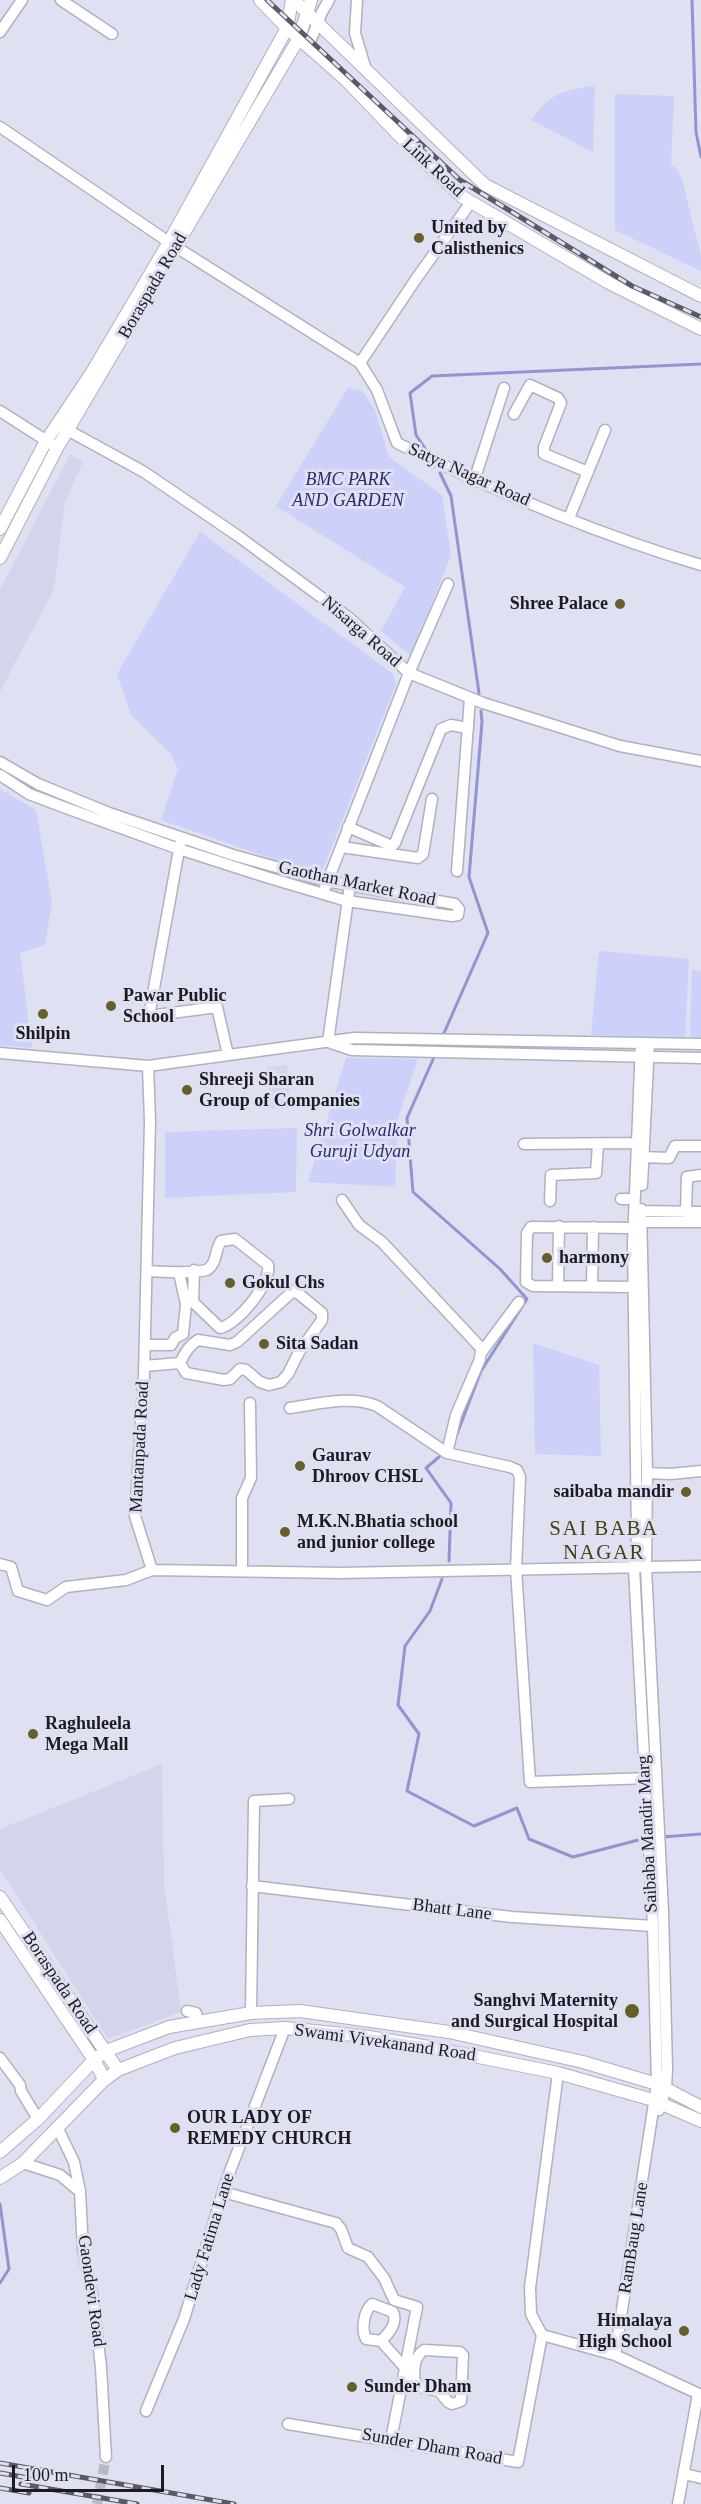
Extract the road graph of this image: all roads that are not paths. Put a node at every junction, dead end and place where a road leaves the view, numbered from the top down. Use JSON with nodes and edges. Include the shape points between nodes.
{"nodes":[{"id":1,"x":22,"y":0,"type":"edge"},
{"id":2,"x":61,"y":0,"type":"edge"},
{"id":3,"x":260,"y":0,"type":"edge"},
{"id":4,"x":293,"y":0,"type":"edge"},
{"id":5,"x":313,"y":0,"type":"edge"},
{"id":6,"x":329,"y":0,"type":"edge"},
{"id":7,"x":357,"y":0,"type":"edge"},
{"id":8,"x":308,"y":15,"type":"junction"},
{"id":9,"x":318,"y":26,"type":"junction"},
{"id":10,"x":287,"y":28,"type":"junction"},
{"id":11,"x":0,"y":32,"type":"edge"},
{"id":12,"x":112,"y":34,"type":"dead end"},
{"id":13,"x":304,"y":43,"type":"junction"},
{"id":14,"x":367,"y":71,"type":"junction"},
{"id":15,"x":0,"y":127,"type":"edge"},
{"id":16,"x":471,"y":202,"type":"junction"},
{"id":17,"x":173,"y":244,"type":"junction"},
{"id":18,"x":701,"y":296,"type":"edge"},
{"id":19,"x":701,"y":329,"type":"edge"},
{"id":20,"x":360,"y":363,"type":"junction"},
{"id":21,"x":504,"y":388,"type":"dead end"},
{"id":22,"x":0,"y":411,"type":"edge"},
{"id":23,"x":514,"y":414,"type":"dead end"},
{"id":24,"x":57,"y":424,"type":"junction"},
{"id":25,"x":605,"y":430,"type":"dead end"},
{"id":26,"x":69,"y":431,"type":"junction"},
{"id":27,"x":46,"y":441,"type":"junction"},
{"id":28,"x":57,"y":448,"type":"junction"},
{"id":29,"x":588,"y":472,"type":"junction"},
{"id":30,"x":474,"y":481,"type":"junction"},
{"id":31,"x":569,"y":518,"type":"junction"},
{"id":32,"x":0,"y":529,"type":"edge"},
{"id":33,"x":0,"y":558,"type":"edge"},
{"id":34,"x":701,"y":566,"type":"edge"},
{"id":35,"x":448,"y":584,"type":"dead end"},
{"id":36,"x":409,"y":673,"type":"junction"},
{"id":37,"x":470,"y":698,"type":"junction"},
{"id":38,"x":468,"y":728,"type":"junction"},
{"id":39,"x":701,"y":761,"type":"edge"},
{"id":40,"x":0,"y":762,"type":"edge"},
{"id":41,"x":0,"y":774,"type":"edge"},
{"id":42,"x":432,"y":799,"type":"dead end"},
{"id":43,"x":68,"y":803,"type":"junction"},
{"id":44,"x":127,"y":825,"type":"junction"},
{"id":45,"x":348,"y":827,"type":"junction"},
{"id":46,"x":182,"y":838,"type":"junction"},
{"id":47,"x":341,"y":847,"type":"junction"},
{"id":48,"x":179,"y":849,"type":"junction"},
{"id":49,"x":457,"y":871,"type":"dead end"},
{"id":50,"x":326,"y":881,"type":"junction"},
{"id":51,"x":350,"y":885,"type":"junction"},
{"id":52,"x":324,"y":894,"type":"junction"},
{"id":53,"x":347,"y":901,"type":"junction"},
{"id":54,"x":328,"y":1042,"type":"junction"},
{"id":55,"x":645,"y":1043,"type":"junction"},
{"id":56,"x":701,"y":1044,"type":"edge"},
{"id":57,"x":0,"y":1053,"type":"edge"},
{"id":58,"x":228,"y":1055,"type":"junction"},
{"id":59,"x":644,"y":1056,"type":"junction"},
{"id":60,"x":701,"y":1058,"type":"edge"},
{"id":61,"x":148,"y":1066,"type":"junction"},
{"id":62,"x":524,"y":1144,"type":"dead end"},
{"id":63,"x":598,"y":1144,"type":"junction"},
{"id":64,"x":633,"y":1144,"type":"junction"},
{"id":65,"x":701,"y":1146,"type":"edge"},
{"id":66,"x":643,"y":1157,"type":"junction"},
{"id":67,"x":701,"y":1174,"type":"edge"},
{"id":68,"x":342,"y":1200,"type":"dead end"},
{"id":69,"x":550,"y":1201,"type":"dead end"},
{"id":70,"x":686,"y":1212,"type":"junction"},
{"id":71,"x":701,"y":1212,"type":"edge"},
{"id":72,"x":638,"y":1220,"type":"junction"},
{"id":73,"x":701,"y":1222,"type":"edge"},
{"id":74,"x":559,"y":1227,"type":"junction"},
{"id":75,"x":593,"y":1227,"type":"junction"},
{"id":76,"x":194,"y":1270,"type":"junction"},
{"id":77,"x":147,"y":1271,"type":"junction"},
{"id":78,"x":179,"y":1273,"type":"junction"},
{"id":79,"x":558,"y":1286,"type":"junction"},
{"id":80,"x":592,"y":1287,"type":"junction"},
{"id":81,"x":634,"y":1287,"type":"junction"},
{"id":82,"x":519,"y":1302,"type":"dead end"},
{"id":83,"x":145,"y":1345,"type":"junction"},
{"id":84,"x":481,"y":1353,"type":"junction"},
{"id":85,"x":144,"y":1363,"type":"junction"},
{"id":86,"x":176,"y":1363,"type":"junction"},
{"id":87,"x":250,"y":1403,"type":"dead end"},
{"id":88,"x":290,"y":1408,"type":"dead end"},
{"id":89,"x":447,"y":1453,"type":"junction"},
{"id":90,"x":701,"y":1472,"type":"edge"},
{"id":91,"x":647,"y":1473,"type":"junction"},
{"id":92,"x":0,"y":1564,"type":"edge"},
{"id":93,"x":701,"y":1566,"type":"edge"},
{"id":94,"x":634,"y":1568,"type":"junction"},
{"id":95,"x":646,"y":1568,"type":"junction"},
{"id":96,"x":516,"y":1569,"type":"junction"},
{"id":97,"x":152,"y":1570,"type":"junction"},
{"id":98,"x":242,"y":1571,"type":"junction"},
{"id":99,"x":651,"y":1777,"type":"junction"},
{"id":100,"x":290,"y":1799,"type":"dead end"},
{"id":101,"x":654,"y":1838,"type":"junction"},
{"id":102,"x":252,"y":1886,"type":"junction"},
{"id":103,"x":0,"y":1896,"type":"edge"},
{"id":104,"x":0,"y":1920,"type":"edge"},
{"id":105,"x":653,"y":1926,"type":"junction"},
{"id":106,"x":187,"y":2012,"type":"dead end"},
{"id":107,"x":251,"y":2013,"type":"junction"},
{"id":108,"x":199,"y":2022,"type":"junction"},
{"id":109,"x":285,"y":2028,"type":"junction"},
{"id":110,"x":106,"y":2051,"type":"junction"},
{"id":111,"x":0,"y":2059,"type":"edge"},
{"id":112,"x":94,"y":2060,"type":"junction"},
{"id":113,"x":118,"y":2070,"type":"junction"},
{"id":114,"x":558,"y":2073,"type":"junction"},
{"id":115,"x":104,"y":2081,"type":"junction"},
{"id":116,"x":662,"y":2086,"type":"junction"},
{"id":117,"x":658,"y":2102,"type":"junction"},
{"id":118,"x":701,"y":2107,"type":"edge"},
{"id":119,"x":38,"y":2119,"type":"junction"},
{"id":120,"x":652,"y":2120,"type":"joint"},
{"id":121,"x":701,"y":2121,"type":"edge"},
{"id":122,"x":58,"y":2128,"type":"junction"},
{"id":123,"x":0,"y":2152,"type":"edge"},
{"id":124,"x":18,"y":2168,"type":"junction"},
{"id":125,"x":0,"y":2178,"type":"edge"},
{"id":126,"x":80,"y":2192,"type":"junction"},
{"id":127,"x":223,"y":2192,"type":"junction"},
{"id":128,"x":542,"y":2335,"type":"junction"},
{"id":129,"x":381,"y":2341,"type":"dead end"},
{"id":130,"x":615,"y":2355,"type":"junction"},
{"id":131,"x":406,"y":2369,"type":"junction"},
{"id":132,"x":409,"y":2380,"type":"junction"},
{"id":133,"x":700,"y":2395,"type":"edge"},
{"id":134,"x":147,"y":2411,"type":"dead end"},
{"id":135,"x":288,"y":2424,"type":"dead end"},
{"id":136,"x":391,"y":2439,"type":"junction"},
{"id":137,"x":106,"y":2457,"type":"tunnel mouth"},
{"id":138,"x":684,"y":2474,"type":"junction"},
{"id":139,"x":701,"y":2478,"type":"edge"},
{"id":140,"x":678,"y":2504,"type":"edge"}],
"edges":[{"from":1,"to":11,"type":"street"},
{"from":2,"to":12,"type":"street"},
{"from":3,"to":10,"type":"main road","name":"Link Road"},
{"from":4,"to":8,"type":"main road","name":"Link Road"},
{"from":4,"to":10,"type":"main road","name":"Boraspada Road"},
{"from":5,"to":8,"type":"main road","name":"Boraspada Road"},
{"from":6,"to":9,"type":"street"},
{"from":7,"to":14,"type":"street","via":[[355,33]]},
{"from":8,"to":9,"type":"main road","name":"Link Road"},
{"from":8,"to":13,"type":"main road","name":"Boraspada Road"},
{"from":9,"to":13,"type":"street"},
{"from":9,"to":14,"type":"main road","name":"Link Road"},
{"from":10,"to":13,"type":"main road","name":"Link Road"},
{"from":10,"to":17,"type":"main road","name":"Boraspada Road"},
{"from":13,"to":16,"type":"main road","name":"Link Road"},
{"from":13,"to":17,"type":"main road","name":"Boraspada Road"},
{"from":14,"to":18,"type":"main road","name":"Link Road","via":[[485,185]]},
{"from":15,"to":17,"type":"street","name":"Satya Nagar Road"},
{"from":16,"to":19,"type":"main road","name":"Link Road","via":[[609,283]]},
{"from":16,"to":20,"type":"street"},
{"from":17,"to":20,"type":"street","name":"Satya Nagar Road"},
{"from":17,"to":24,"type":"main road","name":"Boraspada Road"},
{"from":17,"to":26,"type":"main road","name":"Boraspada Road"},
{"from":20,"to":30,"type":"street","name":"Satya Nagar Road","via":[[377,390],[397,443]]},
{"from":21,"to":30,"type":"street"},
{"from":22,"to":27,"type":"street"},
{"from":23,"to":29,"type":"street","via":[[530,385],[558,398],[561,403],[544,454]]},
{"from":24,"to":26,"type":"street","name":"Nisarga Road"},
{"from":24,"to":27,"type":"main road","name":"Boraspada Road"},
{"from":25,"to":29,"type":"street"},
{"from":26,"to":28,"type":"main road","name":"Boraspada Road"},
{"from":26,"to":36,"type":"street","name":"Nisarga Road","via":[[144,472],[238,536],[348,617]]},
{"from":27,"to":28,"type":"street"},
{"from":27,"to":32,"type":"main road","name":"Boraspada Road"},
{"from":28,"to":33,"type":"main road","name":"Boraspada Road"},
{"from":29,"to":31,"type":"street"},
{"from":30,"to":31,"type":"street","name":"Satya Nagar Road"},
{"from":31,"to":34,"type":"street","name":"Satya Nagar Road"},
{"from":35,"to":36,"type":"street"},
{"from":36,"to":37,"type":"street","name":"Nisarga Road"},
{"from":36,"to":45,"type":"street"},
{"from":37,"to":38,"type":"street"},
{"from":37,"to":39,"type":"street","name":"Nisarga Road","via":[[620,746]]},
{"from":38,"to":45,"type":"street","via":[[451,725],[441,729],[392,846]]},
{"from":38,"to":49,"type":"street"},
{"from":40,"to":43,"type":"street","name":"Gaothan Market Road"},
{"from":41,"to":43,"type":"street","name":"Gaothan Market Road","via":[[29,794]]},
{"from":42,"to":47,"type":"street","via":[[423,854],[418,858]]},
{"from":43,"to":44,"type":"street","name":"Gaothan Market Road"},
{"from":44,"to":46,"type":"street","name":"Gaothan Market Road"},
{"from":44,"to":48,"type":"street","name":"Gaothan Market Road"},
{"from":45,"to":47,"type":"street"},
{"from":46,"to":48,"type":"street"},
{"from":46,"to":50,"type":"street","name":"Gaothan Market Road"},
{"from":47,"to":50,"type":"street"},
{"from":48,"to":52,"type":"street","name":"Gaothan Market Road"},
{"from":48,"to":58,"type":"street","via":[[149,1016],[217,1007]]},
{"from":50,"to":51,"type":"street","name":"Gaothan Market Road"},
{"from":50,"to":52,"type":"street"},
{"from":51,"to":53,"type":"street"},
{"from":51,"to":53,"type":"street","name":"Gaothan Market Road","via":[[455,904],[458,915]]},
{"from":52,"to":53,"type":"street","name":"Gaothan Market Road"},
{"from":53,"to":54,"type":"street"},
{"from":54,"to":55,"type":"street","via":[[354,1038]]},
{"from":54,"to":58,"type":"street"},
{"from":54,"to":59,"type":"street","via":[[352,1050]]},
{"from":55,"to":56,"type":"street"},
{"from":55,"to":59,"type":"street"},
{"from":57,"to":61,"type":"street"},
{"from":58,"to":61,"type":"street"},
{"from":59,"to":60,"type":"street"},
{"from":59,"to":64,"type":"street"},
{"from":59,"to":66,"type":"street"},
{"from":61,"to":77,"type":"street","name":"Mantanpada Road"},
{"from":62,"to":63,"type":"street"},
{"from":63,"to":64,"type":"street"},
{"from":63,"to":69,"type":"street","via":[[596,1173],[551,1175]]},
{"from":64,"to":72,"type":"street","via":[[628,1199]]},
{"from":65,"to":66,"type":"street","via":[[675,1146],[669,1158]]},
{"from":66,"to":72,"type":"street"},
{"from":67,"to":70,"type":"street","via":[[687,1177]]},
{"from":68,"to":84,"type":"street","via":[[359,1225],[382,1242],[476,1342]]},
{"from":70,"to":71,"type":"street"},
{"from":70,"to":72,"type":"street"},
{"from":72,"to":73,"type":"street"},
{"from":72,"to":75,"type":"street"},
{"from":72,"to":81,"type":"street","name":"Saibaba Mandir Marg"},
{"from":72,"to":91,"type":"street","name":"Saibaba Mandir Marg"},
{"from":74,"to":75,"type":"street"},
{"from":74,"to":79,"type":"street"},
{"from":74,"to":79,"type":"street","via":[[536,1226],[527,1233],[526,1281],[533,1286]]},
{"from":75,"to":80,"type":"street"},
{"from":76,"to":76,"type":"street","via":[[212,1266],[222,1241],[235,1239],[268,1265],[269,1272],[262,1288],[243,1311],[220,1328],[193,1302]]},
{"from":76,"to":78,"type":"street"},
{"from":77,"to":78,"type":"street"},
{"from":77,"to":83,"type":"street","name":"Mantanpada Road"},
{"from":78,"to":83,"type":"street","via":[[186,1304],[183,1334],[171,1345]]},
{"from":79,"to":80,"type":"street"},
{"from":80,"to":81,"type":"street"},
{"from":81,"to":94,"type":"street","name":"Saibaba Mandir Marg"},
{"from":82,"to":84,"type":"street"},
{"from":83,"to":85,"type":"street","name":"Mantanpada Road"},
{"from":84,"to":89,"type":"street","via":[[456,1415]]},
{"from":85,"to":86,"type":"street"},
{"from":85,"to":97,"type":"street","name":"Mantanpada Road","via":[[135,1516]]},
{"from":86,"to":86,"type":"street","via":[[186,1373],[225,1380],[240,1369],[246,1370],[269,1386],[288,1374],[322,1320],[322,1313],[293,1291],[237,1342],[230,1345],[198,1340]]},
{"from":87,"to":98,"type":"street","via":[[251,1478],[242,1498]]},
{"from":88,"to":89,"type":"street","via":[[366,1401]]},
{"from":89,"to":96,"type":"street","via":[[517,1470],[520,1477]]},
{"from":90,"to":91,"type":"street"},
{"from":91,"to":95,"type":"street","name":"Saibaba Mandir Marg"},
{"from":92,"to":97,"type":"street","via":[[11,1567],[18,1591],[47,1600],[66,1587],[126,1580]]},
{"from":93,"to":95,"type":"street"},
{"from":94,"to":95,"type":"street"},
{"from":94,"to":96,"type":"street"},
{"from":94,"to":99,"type":"street","name":"Saibaba Mandir Marg"},
{"from":95,"to":99,"type":"street","name":"Saibaba Mandir Marg"},
{"from":96,"to":98,"type":"street"},
{"from":96,"to":99,"type":"street","via":[[530,1782]]},
{"from":97,"to":98,"type":"street"},
{"from":99,"to":101,"type":"street","name":"Saibaba Mandir Marg"},
{"from":100,"to":102,"type":"street","via":[[254,1801]]},
{"from":101,"to":105,"type":"street","name":"Saibaba Mandir Marg"},
{"from":101,"to":116,"type":"street","name":"Saibaba Mandir Marg"},
{"from":102,"to":105,"type":"street","name":"Bhatt Lane","via":[[512,1917]]},
{"from":102,"to":107,"type":"street"},
{"from":103,"to":110,"type":"main road","name":"Boraspada Road"},
{"from":104,"to":112,"type":"main road","name":"Boraspada Road"},
{"from":105,"to":116,"type":"street","name":"Saibaba Mandir Marg"},
{"from":106,"to":108,"type":"street","via":[[196,2013]]},
{"from":107,"to":108,"type":"main road","name":"Swami Vivekanand Road"},
{"from":107,"to":116,"type":"main road","name":"Swami Vivekanand Road","via":[[300,2012],[427,2028],[567,2058]]},
{"from":108,"to":110,"type":"main road","name":"Swami Vivekanand Road","via":[[169,2027]]},
{"from":109,"to":113,"type":"main road","name":"Swami Vivekanand Road","via":[[205,2039]]},
{"from":109,"to":114,"type":"main road","name":"Swami Vivekanand Road","via":[[363,2036]]},
{"from":109,"to":127,"type":"street","name":"Lady Fatima Lane"},
{"from":110,"to":112,"type":"main road","name":"Swami Vivekanand Road"},
{"from":110,"to":113,"type":"main road","name":"Boraspada Road"},
{"from":111,"to":119,"type":"street"},
{"from":112,"to":115,"type":"main road","name":"Boraspada Road"},
{"from":112,"to":119,"type":"main road","name":"Swami Vivekanand Road"},
{"from":113,"to":115,"type":"main road","name":"Swami Vivekanand Road"},
{"from":114,"to":117,"type":"main road","name":"Swami Vivekanand Road"},
{"from":114,"to":128,"type":"street","via":[[530,2288],[531,2314]]},
{"from":115,"to":122,"type":"main road","name":"Swami Vivekanand Road"},
{"from":116,"to":117,"type":"street","name":"Saibaba Mandir Marg"},
{"from":116,"to":118,"type":"main road","name":"Swami Vivekanand Road"},
{"from":117,"to":120,"type":"street","name":"Saibaba Mandir Marg"},
{"from":117,"to":121,"type":"main road","name":"Swami Vivekanand Road"},
{"from":119,"to":123,"type":"main road","name":"Swami Vivekanand Road"},
{"from":120,"to":130,"type":"street","name":"RamBaug Lane"},
{"from":122,"to":124,"type":"main road","name":"Swami Vivekanand Road"},
{"from":122,"to":126,"type":"street","name":"Gaondevi Road","via":[[74,2162]]},
{"from":124,"to":125,"type":"main road","name":"Swami Vivekanand Road"},
{"from":124,"to":126,"type":"street","via":[[60,2175]]},
{"from":126,"to":137,"type":"street","name":"Gaondevi Road","via":[[83,2250],[101,2367]]},
{"from":127,"to":131,"type":"street","via":[[336,2223],[348,2248],[368,2258],[384,2278],[394,2300],[417,2307]]},
{"from":127,"to":134,"type":"street","name":"Lady Fatima Lane","via":[[184,2319]]},
{"from":128,"to":130,"type":"street"},
{"from":128,"to":136,"type":"street","name":"Sunder Dham Road","via":[[518,2462]]},
{"from":129,"to":131,"type":"street"},
{"from":130,"to":133,"type":"street"},
{"from":131,"to":132,"type":"street"},
{"from":132,"to":132,"type":"street","via":[[419,2353],[424,2350],[463,2355],[458,2403],[448,2402],[439,2391]]},
{"from":132,"to":136,"type":"street"},
{"from":133,"to":138,"type":"street"},
{"from":135,"to":136,"type":"street","name":"Sunder Dham Road"},
{"from":138,"to":139,"type":"street"},
{"from":138,"to":140,"type":"street"}]}
